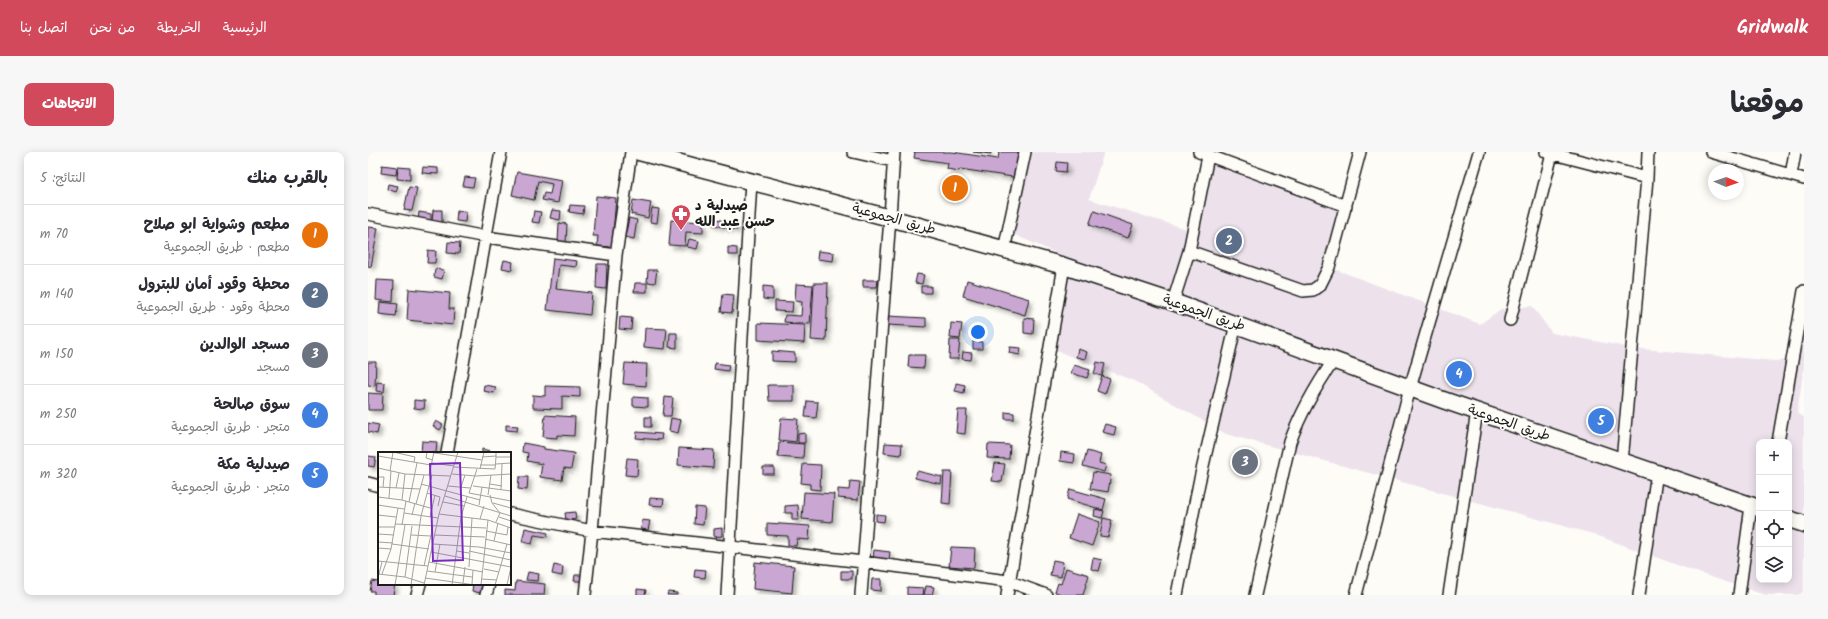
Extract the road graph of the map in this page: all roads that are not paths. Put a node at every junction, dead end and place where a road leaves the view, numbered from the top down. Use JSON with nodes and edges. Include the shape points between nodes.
{"nodes":[{"id":1,"x":501,"y":152,"type":"edge"},
{"id":2,"x":631,"y":152,"type":"edge"},
{"id":3,"x":639,"y":152,"type":"edge"},
{"id":4,"x":853,"y":152,"type":"edge"},
{"id":5,"x":1025,"y":152,"type":"edge"},
{"id":6,"x":1360,"y":152,"type":"edge"},
{"id":7,"x":1479,"y":152,"type":"edge"},
{"id":8,"x":1648,"y":152,"type":"edge"},
{"id":9,"x":1711,"y":152,"type":"edge"},
{"id":10,"x":1795,"y":152,"type":"edge"},
{"id":11,"x":1549,"y":153,"type":"edge"},
{"id":12,"x":1203,"y":154,"type":"edge"},
{"id":13,"x":893,"y":157,"type":"edge"},
{"id":14,"x":1790,"y":175,"type":"junction"},
{"id":15,"x":1647,"y":178,"type":"junction"},
{"id":16,"x":1804,"y":179,"type":"edge"},
{"id":17,"x":751,"y":181,"type":"junction"},
{"id":18,"x":1346,"y":206,"type":"junction"},
{"id":19,"x":368,"y":214,"type":"edge"},
{"id":20,"x":890,"y":218,"type":"junction"},
{"id":21,"x":486,"y":237,"type":"junction"},
{"id":22,"x":1004,"y":250,"type":"junction"},
{"id":23,"x":1189,"y":251,"type":"junction"},
{"id":24,"x":616,"y":255,"type":"junction"},
{"id":25,"x":1064,"y":266,"type":"junction"},
{"id":26,"x":1804,"y":290,"type":"edge"},
{"id":27,"x":1173,"y":302,"type":"junction"},
{"id":28,"x":1510,"y":320,"type":"dead end"},
{"id":29,"x":1236,"y":324,"type":"junction"},
{"id":30,"x":1334,"y":360,"type":"junction"},
{"id":31,"x":1410,"y":388,"type":"junction"},
{"id":32,"x":1477,"y":412,"type":"junction"},
{"id":33,"x":1779,"y":439,"type":"edge"},
{"id":34,"x":447,"y":452,"type":"edge"},
{"id":35,"x":1622,"y":462,"type":"junction"},
{"id":36,"x":1657,"y":472,"type":"junction"},
{"id":37,"x":368,"y":483,"type":"edge"},
{"id":38,"x":378,"y":486,"type":"edge"},
{"id":39,"x":1755,"y":507,"type":"edge"},
{"id":40,"x":511,"y":514,"type":"edge"},
{"id":41,"x":1792,"y":520,"type":"edge"},
{"id":42,"x":1804,"y":524,"type":"edge"},
{"id":43,"x":592,"y":531,"type":"junction"},
{"id":44,"x":730,"y":546,"type":"junction"},
{"id":45,"x":863,"y":562,"type":"junction"},
{"id":46,"x":1008,"y":581,"type":"junction"},
{"id":47,"x":420,"y":585,"type":"edge"},
{"id":48,"x":489,"y":585,"type":"edge"},
{"id":49,"x":418,"y":595,"type":"edge"},
{"id":50,"x":486,"y":595,"type":"edge"},
{"id":51,"x":585,"y":595,"type":"edge"},
{"id":52,"x":727,"y":595,"type":"edge"},
{"id":53,"x":861,"y":595,"type":"edge"},
{"id":54,"x":1007,"y":595,"type":"edge"},
{"id":55,"x":1046,"y":595,"type":"edge"},
{"id":56,"x":1177,"y":595,"type":"edge"},
{"id":57,"x":1255,"y":595,"type":"edge"},
{"id":58,"x":1356,"y":595,"type":"edge"},
{"id":59,"x":1449,"y":595,"type":"edge"},
{"id":60,"x":1639,"y":595,"type":"edge"},
{"id":61,"x":1739,"y":595,"type":"edge"}],
"edges":[{"from":1,"to":21,"type":"street"},
{"from":2,"to":24,"type":"street"},
{"from":3,"to":17,"type":"main road","name":"طريق الجموعية"},
{"from":4,"to":13,"type":"street"},
{"from":5,"to":22,"type":"street"},
{"from":6,"to":18,"type":"street"},
{"from":7,"to":31,"type":"street"},
{"from":8,"to":15,"type":"street"},
{"from":9,"to":14,"type":"street"},
{"from":10,"to":14,"type":"street"},
{"from":11,"to":15,"type":"street"},
{"from":11,"to":28,"type":"street"},
{"from":12,"to":18,"type":"street"},
{"from":12,"to":23,"type":"street"},
{"from":13,"to":20,"type":"street"},
{"from":14,"to":16,"type":"street"},
{"from":15,"to":35,"type":"street"},
{"from":17,"to":20,"type":"main road","name":"طريق الجموعية"},
{"from":17,"to":44,"type":"street"},
{"from":18,"to":23,"type":"street","via":[[1329,267],[1320,285],[1313,290],[1303,291]]},
{"from":19,"to":21,"type":"street"},
{"from":20,"to":22,"type":"main road","name":"طريق الجموعية"},
{"from":20,"to":45,"type":"street"},
{"from":21,"to":24,"type":"street"},
{"from":21,"to":34,"type":"street"},
{"from":22,"to":25,"type":"main road","name":"طريق الجموعية"},
{"from":23,"to":27,"type":"street"},
{"from":24,"to":43,"type":"street"},
{"from":25,"to":27,"type":"main road","name":"طريق الجموعية"},
{"from":25,"to":46,"type":"street"},
{"from":26,"to":33,"type":"street"},
{"from":27,"to":29,"type":"main road","name":"طريق الجموعية"},
{"from":29,"to":30,"type":"main road","name":"طريق الجموعية"},
{"from":29,"to":56,"type":"street","via":[[1199,483]]},
{"from":30,"to":31,"type":"main road","name":"طريق الجموعية"},
{"from":30,"to":57,"type":"street","via":[[1314,390],[1290,442]]},
{"from":31,"to":32,"type":"main road","name":"طريق الجموعية"},
{"from":31,"to":58,"type":"street"},
{"from":32,"to":35,"type":"main road","name":"طريق الجموعية"},
{"from":32,"to":59,"type":"street"},
{"from":35,"to":36,"type":"main road","name":"طريق الجموعية"},
{"from":36,"to":39,"type":"main road","name":"طريق الجموعية"},
{"from":36,"to":60,"type":"street"},
{"from":37,"to":38,"type":"street"},
{"from":39,"to":61,"type":"street"},
{"from":40,"to":43,"type":"street"},
{"from":41,"to":42,"type":"main road"},
{"from":43,"to":44,"type":"street"},
{"from":43,"to":51,"type":"street"},
{"from":44,"to":45,"type":"street"},
{"from":44,"to":52,"type":"street"},
{"from":45,"to":46,"type":"street"},
{"from":45,"to":53,"type":"street"},
{"from":46,"to":54,"type":"street"},
{"from":46,"to":55,"type":"street"},
{"from":47,"to":49,"type":"street"},
{"from":48,"to":50,"type":"street"}]}
